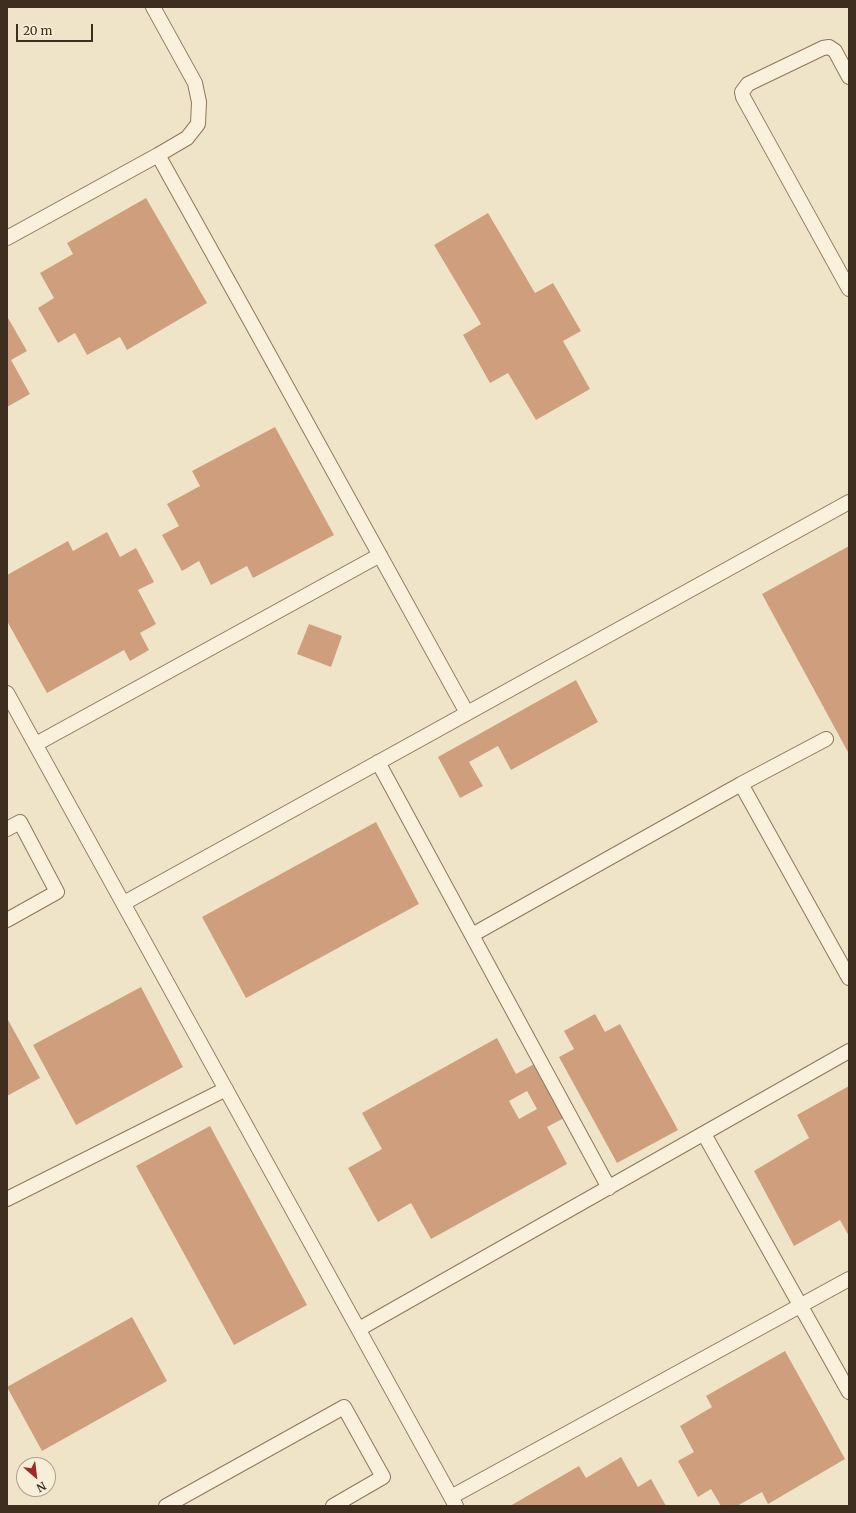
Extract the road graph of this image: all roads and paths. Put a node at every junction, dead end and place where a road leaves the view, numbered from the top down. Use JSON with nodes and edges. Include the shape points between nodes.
{"nodes":[{"id":1,"x":153,"y":7,"type":"edge"},
{"id":2,"x":849,"y":77,"type":"edge"},
{"id":3,"x":158,"y":155,"type":"junction"},
{"id":4,"x":7,"y":238,"type":"edge"},
{"id":5,"x":849,"y":289,"type":"edge"},
{"id":6,"x":849,"y":502,"type":"edge"},
{"id":7,"x":380,"y":555,"type":"junction"},
{"id":8,"x":7,"y":693,"type":"edge"},
{"id":9,"x":467,"y":713,"type":"junction"},
{"id":10,"x":826,"y":739,"type":"dead end"},
{"id":11,"x":36,"y":744,"type":"junction"},
{"id":12,"x":378,"y":762,"type":"junction"},
{"id":13,"x":741,"y":784,"type":"junction"},
{"id":14,"x":7,"y":829,"type":"edge"},
{"id":15,"x":124,"y":903,"type":"junction"},
{"id":16,"x":7,"y":920,"type":"edge"},
{"id":17,"x":472,"y":935,"type":"junction"},
{"id":18,"x":849,"y":978,"type":"edge"},
{"id":19,"x":849,"y":1052,"type":"edge"},
{"id":20,"x":226,"y":1088,"type":"junction"},
{"id":21,"x":704,"y":1134,"type":"junction"},
{"id":22,"x":609,"y":1188,"type":"junction"},
{"id":23,"x":7,"y":1199,"type":"edge"},
{"id":24,"x":849,"y":1279,"type":"edge"},
{"id":25,"x":800,"y":1306,"type":"junction"},
{"id":26,"x":359,"y":1329,"type":"junction"},
{"id":27,"x":849,"y":1392,"type":"edge"},
{"id":28,"x":454,"y":1502,"type":"edge"},
{"id":29,"x":166,"y":1506,"type":"edge"},
{"id":30,"x":333,"y":1506,"type":"edge"}],
"edges":[{"from":1,"to":3,"type":"lane","via":[[196,83],[199,102],[198,124],[187,138]]},
{"from":2,"to":5,"type":"lane","via":[[835,51],[829,47],[748,84],[742,92]]},
{"from":3,"to":4,"type":"lane"},
{"from":3,"to":7,"type":"lane"},
{"from":6,"to":9,"type":"lane"},
{"from":7,"to":9,"type":"lane"},
{"from":7,"to":11,"type":"lane"},
{"from":8,"to":11,"type":"lane"},
{"from":9,"to":12,"type":"lane"},
{"from":10,"to":13,"type":"lane"},
{"from":11,"to":15,"type":"lane"},
{"from":12,"to":15,"type":"lane"},
{"from":12,"to":17,"type":"lane"},
{"from":13,"to":17,"type":"lane"},
{"from":13,"to":18,"type":"lane"},
{"from":14,"to":16,"type":"lane","via":[[20,822],[57,892]]},
{"from":15,"to":20,"type":"lane"},
{"from":17,"to":22,"type":"lane"},
{"from":19,"to":21,"type":"lane"},
{"from":20,"to":23,"type":"lane"},
{"from":20,"to":26,"type":"lane"},
{"from":21,"to":22,"type":"lane"},
{"from":21,"to":25,"type":"lane"},
{"from":22,"to":26,"type":"lane"},
{"from":24,"to":25,"type":"lane"},
{"from":25,"to":27,"type":"lane"},
{"from":25,"to":28,"type":"lane"},
{"from":26,"to":28,"type":"lane"},
{"from":29,"to":30,"type":"lane","via":[[344,1407],[383,1477]]}]}
